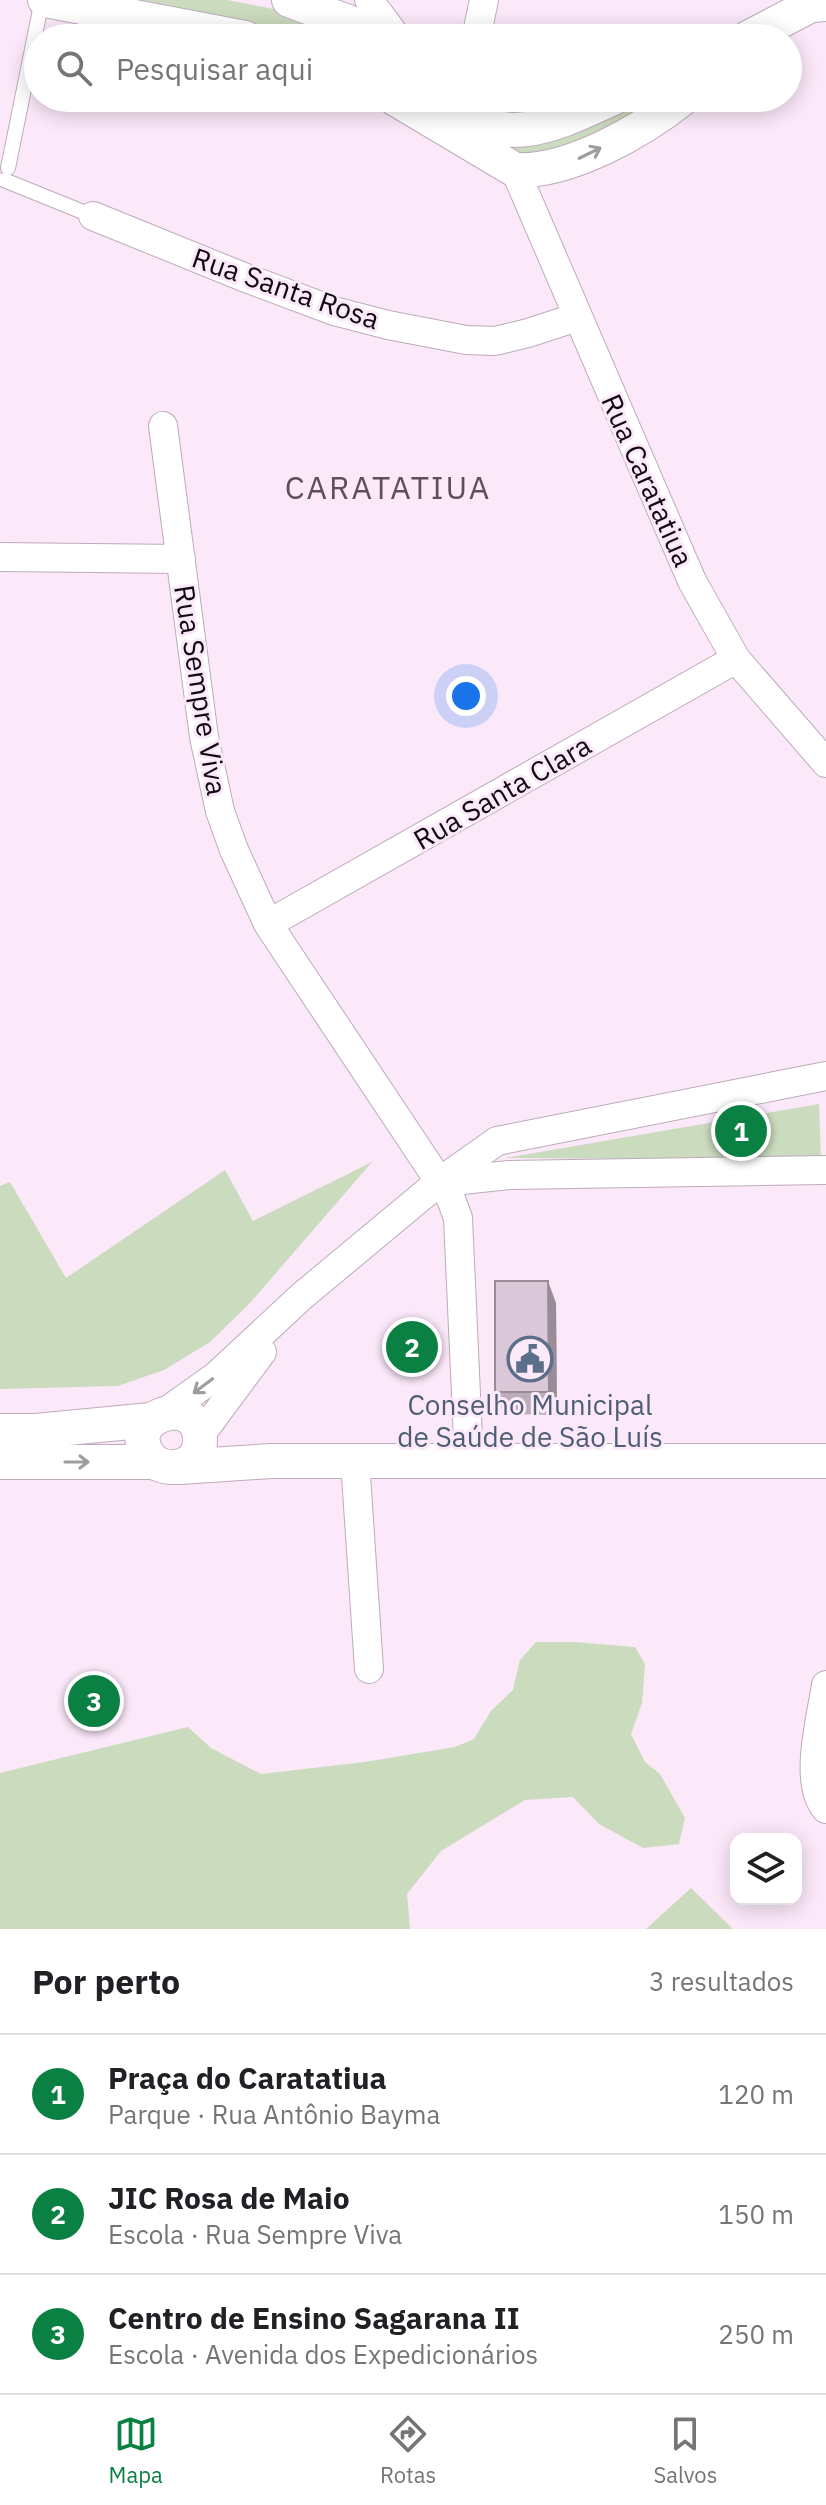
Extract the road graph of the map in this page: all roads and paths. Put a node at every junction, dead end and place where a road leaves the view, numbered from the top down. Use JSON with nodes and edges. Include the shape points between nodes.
{"nodes":[{"id":1,"x":44,"y":0,"type":"edge"},
{"id":2,"x":289,"y":0,"type":"edge"},
{"id":3,"x":369,"y":0,"type":"edge"},
{"id":4,"x":484,"y":0,"type":"edge"},
{"id":5,"x":817,"y":3,"type":"edge"},
{"id":6,"x":39,"y":24,"type":"edge"},
{"id":7,"x":171,"y":24,"type":"edge"},
{"id":8,"x":355,"y":24,"type":"edge"},
{"id":9,"x":385,"y":24,"type":"edge"},
{"id":10,"x":479,"y":24,"type":"edge"},
{"id":11,"x":776,"y":24,"type":"edge"},
{"id":12,"x":24,"y":92,"type":"edge"},
{"id":13,"x":442,"y":112,"type":"edge"},
{"id":14,"x":581,"y":112,"type":"edge"},
{"id":15,"x":662,"y":112,"type":"edge"},
{"id":16,"x":470,"y":120,"type":"edge"},
{"id":17,"x":515,"y":170,"type":"junction"},
{"id":18,"x":93,"y":216,"type":"joint"},
{"id":19,"x":577,"y":317,"type":"junction"},
{"id":20,"x":163,"y":426,"type":"dead end"},
{"id":21,"x":0,"y":557,"type":"edge"},
{"id":22,"x":181,"y":559,"type":"junction"},
{"id":23,"x":736,"y":659,"type":"junction"},
{"id":24,"x":826,"y":763,"type":"edge"},
{"id":25,"x":268,"y":924,"type":"junction"},
{"id":26,"x":826,"y":1076,"type":"edge"},
{"id":27,"x":826,"y":1170,"type":"edge"},
{"id":28,"x":439,"y":1182,"type":"junction"},
{"id":29,"x":302,"y":1296,"type":"junction"},
{"id":30,"x":158,"y":1416,"type":"junction"},
{"id":31,"x":0,"y":1431,"type":"edge"},
{"id":32,"x":199,"y":1438,"type":"junction"},
{"id":33,"x":271,"y":1461,"type":"junction"},
{"id":34,"x":355,"y":1461,"type":"junction"},
{"id":35,"x":469,"y":1461,"type":"junction"},
{"id":36,"x":826,"y":1461,"type":"edge"},
{"id":37,"x":0,"y":1462,"type":"edge"},
{"id":38,"x":167,"y":1465,"type":"junction"},
{"id":39,"x":369,"y":1669,"type":"dead end"},
{"id":40,"x":826,"y":1685,"type":"edge"},
{"id":41,"x":824,"y":1807,"type":"edge"}],
"edges":[{"from":1,"to":6,"type":"lane","name":"Rua Santa Rosa"},
{"from":1,"to":7,"type":"street"},
{"from":2,"to":8,"type":"street"},
{"from":3,"to":9,"type":"street"},
{"from":4,"to":10,"type":"street"},
{"from":5,"to":11,"type":"street"},
{"from":12,"to":18,"type":"lane","name":"Rua Santa Rosa","via":[[6,174]]},
{"from":13,"to":16,"type":"street"},
{"from":14,"to":16,"type":"street","via":[[535,129]]},
{"from":17,"to":15,"type":"street","one_way":true,"via":[[545,169],[579,158]]},
{"from":16,"to":17,"type":"street"},
{"from":17,"to":19,"type":"street","name":"Rua Caratatiua"},
{"from":18,"to":19,"type":"street","name":"Rua Santa Rosa","via":[[334,311],[388,325],[495,341]]},
{"from":19,"to":23,"type":"street","name":"Rua Caratatiua","via":[[692,581]]},
{"from":20,"to":22,"type":"street","name":"Rua Sempre Viva"},
{"from":21,"to":22,"type":"street"},
{"from":22,"to":25,"type":"street","name":"Rua Sempre Viva","via":[[204,737],[220,811]]},
{"from":23,"to":24,"type":"street","name":"Rua Caratatiua"},
{"from":23,"to":25,"type":"street","name":"Rua Santa Clara"},
{"from":25,"to":28,"type":"street","name":"Rua Sempre Viva"},
{"from":26,"to":28,"type":"street","via":[[497,1141]]},
{"from":27,"to":28,"type":"street","via":[[509,1175]]},
{"from":28,"to":29,"type":"street"},
{"from":28,"to":35,"type":"street","name":"Rua Sempre Viva","via":[[458,1218]]},
{"from":29,"to":30,"type":"street","one_way":true,"via":[[216,1376]]},
{"from":29,"to":32,"type":"street"},
{"from":30,"to":31,"type":"street"},
{"from":30,"to":32,"type":"street","via":[[186,1416]]},
{"from":30,"to":38,"type":"street","via":[[143,1437],[143,1446],[147,1455]]},
{"from":32,"to":33,"type":"street","via":[[215,1451]]},
{"from":32,"to":38,"type":"street","via":[[188,1463]]},
{"from":33,"to":34,"type":"street"},
{"from":33,"to":38,"type":"street"},
{"from":34,"to":35,"type":"street"},
{"from":34,"to":39,"type":"street"},
{"from":35,"to":36,"type":"street"},
{"from":37,"to":38,"type":"street","one_way":true},
{"from":40,"to":41,"type":"street","via":[[815,1779]]}]}
